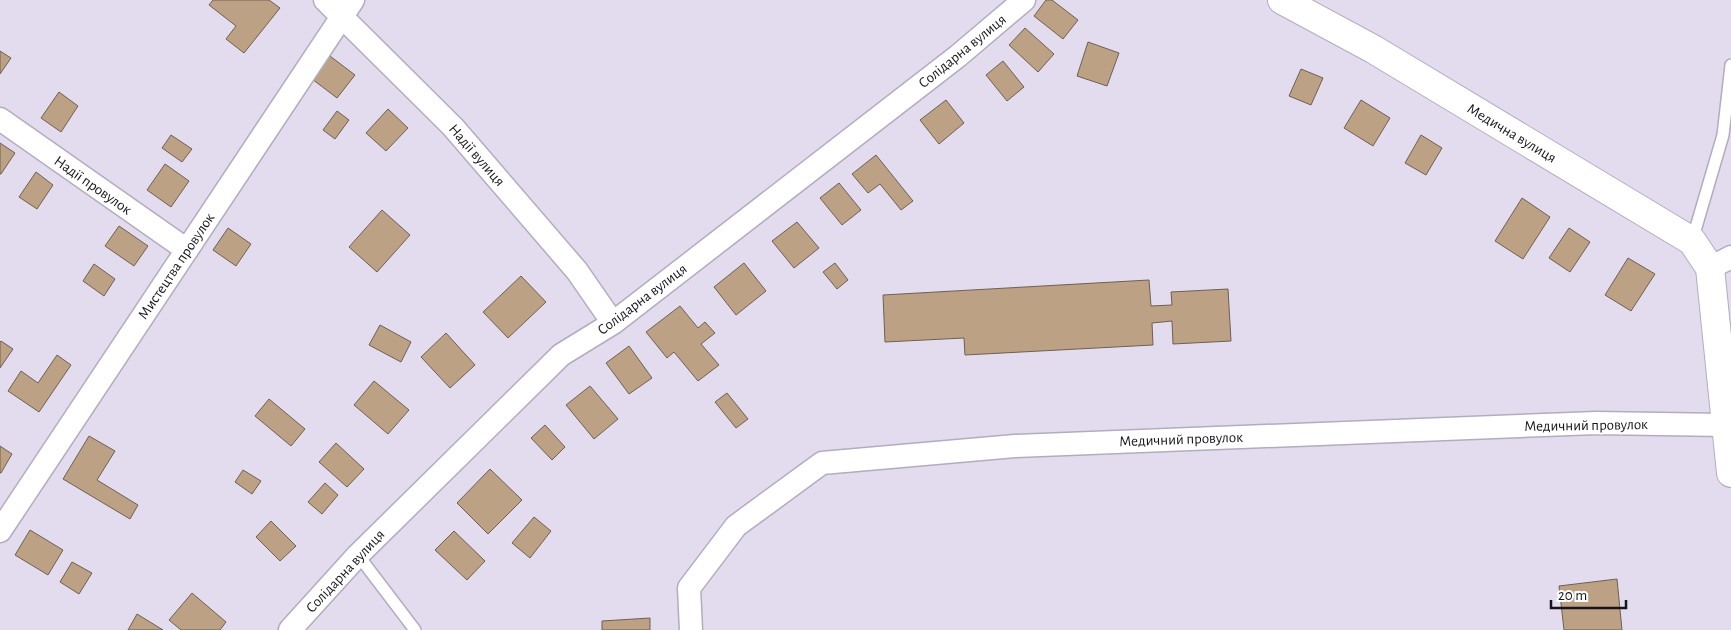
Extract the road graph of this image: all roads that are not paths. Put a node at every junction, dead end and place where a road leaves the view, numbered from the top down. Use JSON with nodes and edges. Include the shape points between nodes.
{"nodes":[{"id":1,"x":325,"y":0,"type":"edge"},
{"id":2,"x":1024,"y":0,"type":"edge"},
{"id":3,"x":1282,"y":0,"type":"edge"},
{"id":4,"x":348,"y":8,"type":"edge"},
{"id":5,"x":1731,"y":65,"type":"edge"},
{"id":6,"x":0,"y":119,"type":"edge"},
{"id":7,"x":1692,"y":241,"type":"junction"},
{"id":8,"x":187,"y":250,"type":"junction"},
{"id":9,"x":1721,"y":262,"type":"edge"},
{"id":10,"x":613,"y":323,"type":"junction"},
{"id":11,"x":1725,"y":425,"type":"junction"},
{"id":12,"x":1731,"y":473,"type":"edge"},
{"id":13,"x":0,"y":531,"type":"edge"},
{"id":14,"x":358,"y":555,"type":"junction"},
{"id":15,"x":290,"y":630,"type":"edge"},
{"id":16,"x":415,"y":630,"type":"edge"},
{"id":17,"x":691,"y":630,"type":"edge"}],
"edges":[{"from":1,"to":4,"type":"street","name":"Надії вулиця"},
{"from":2,"to":10,"type":"street","name":"Солідарна вулиця","via":[[958,56]]},
{"from":3,"to":7,"type":"street","name":"Медична вулиця","via":[[1373,49]]},
{"from":4,"to":8,"type":"street","name":"Мистецтва провулок"},
{"from":4,"to":10,"type":"street","name":"Надії вулиця","via":[[577,271]]},
{"from":5,"to":7,"type":"lane","via":[[1722,135]]},
{"from":6,"to":8,"type":"street","name":"Надії провулок"},
{"from":7,"to":9,"type":"street","name":"Медична вулиця"},
{"from":8,"to":13,"type":"street","name":"Мистецтва провулок"},
{"from":9,"to":11,"type":"street"},
{"from":10,"to":14,"type":"street","name":"Солідарна вулиця","via":[[561,354]]},
{"from":11,"to":12,"type":"street"},
{"from":11,"to":17,"type":"street","name":"Медичний провулок","via":[[1596,423],[1045,445],[822,462],[736,526],[689,588]]},
{"from":14,"to":15,"type":"street","name":"Солідарна вулиця"},
{"from":14,"to":16,"type":"lane"}]}
